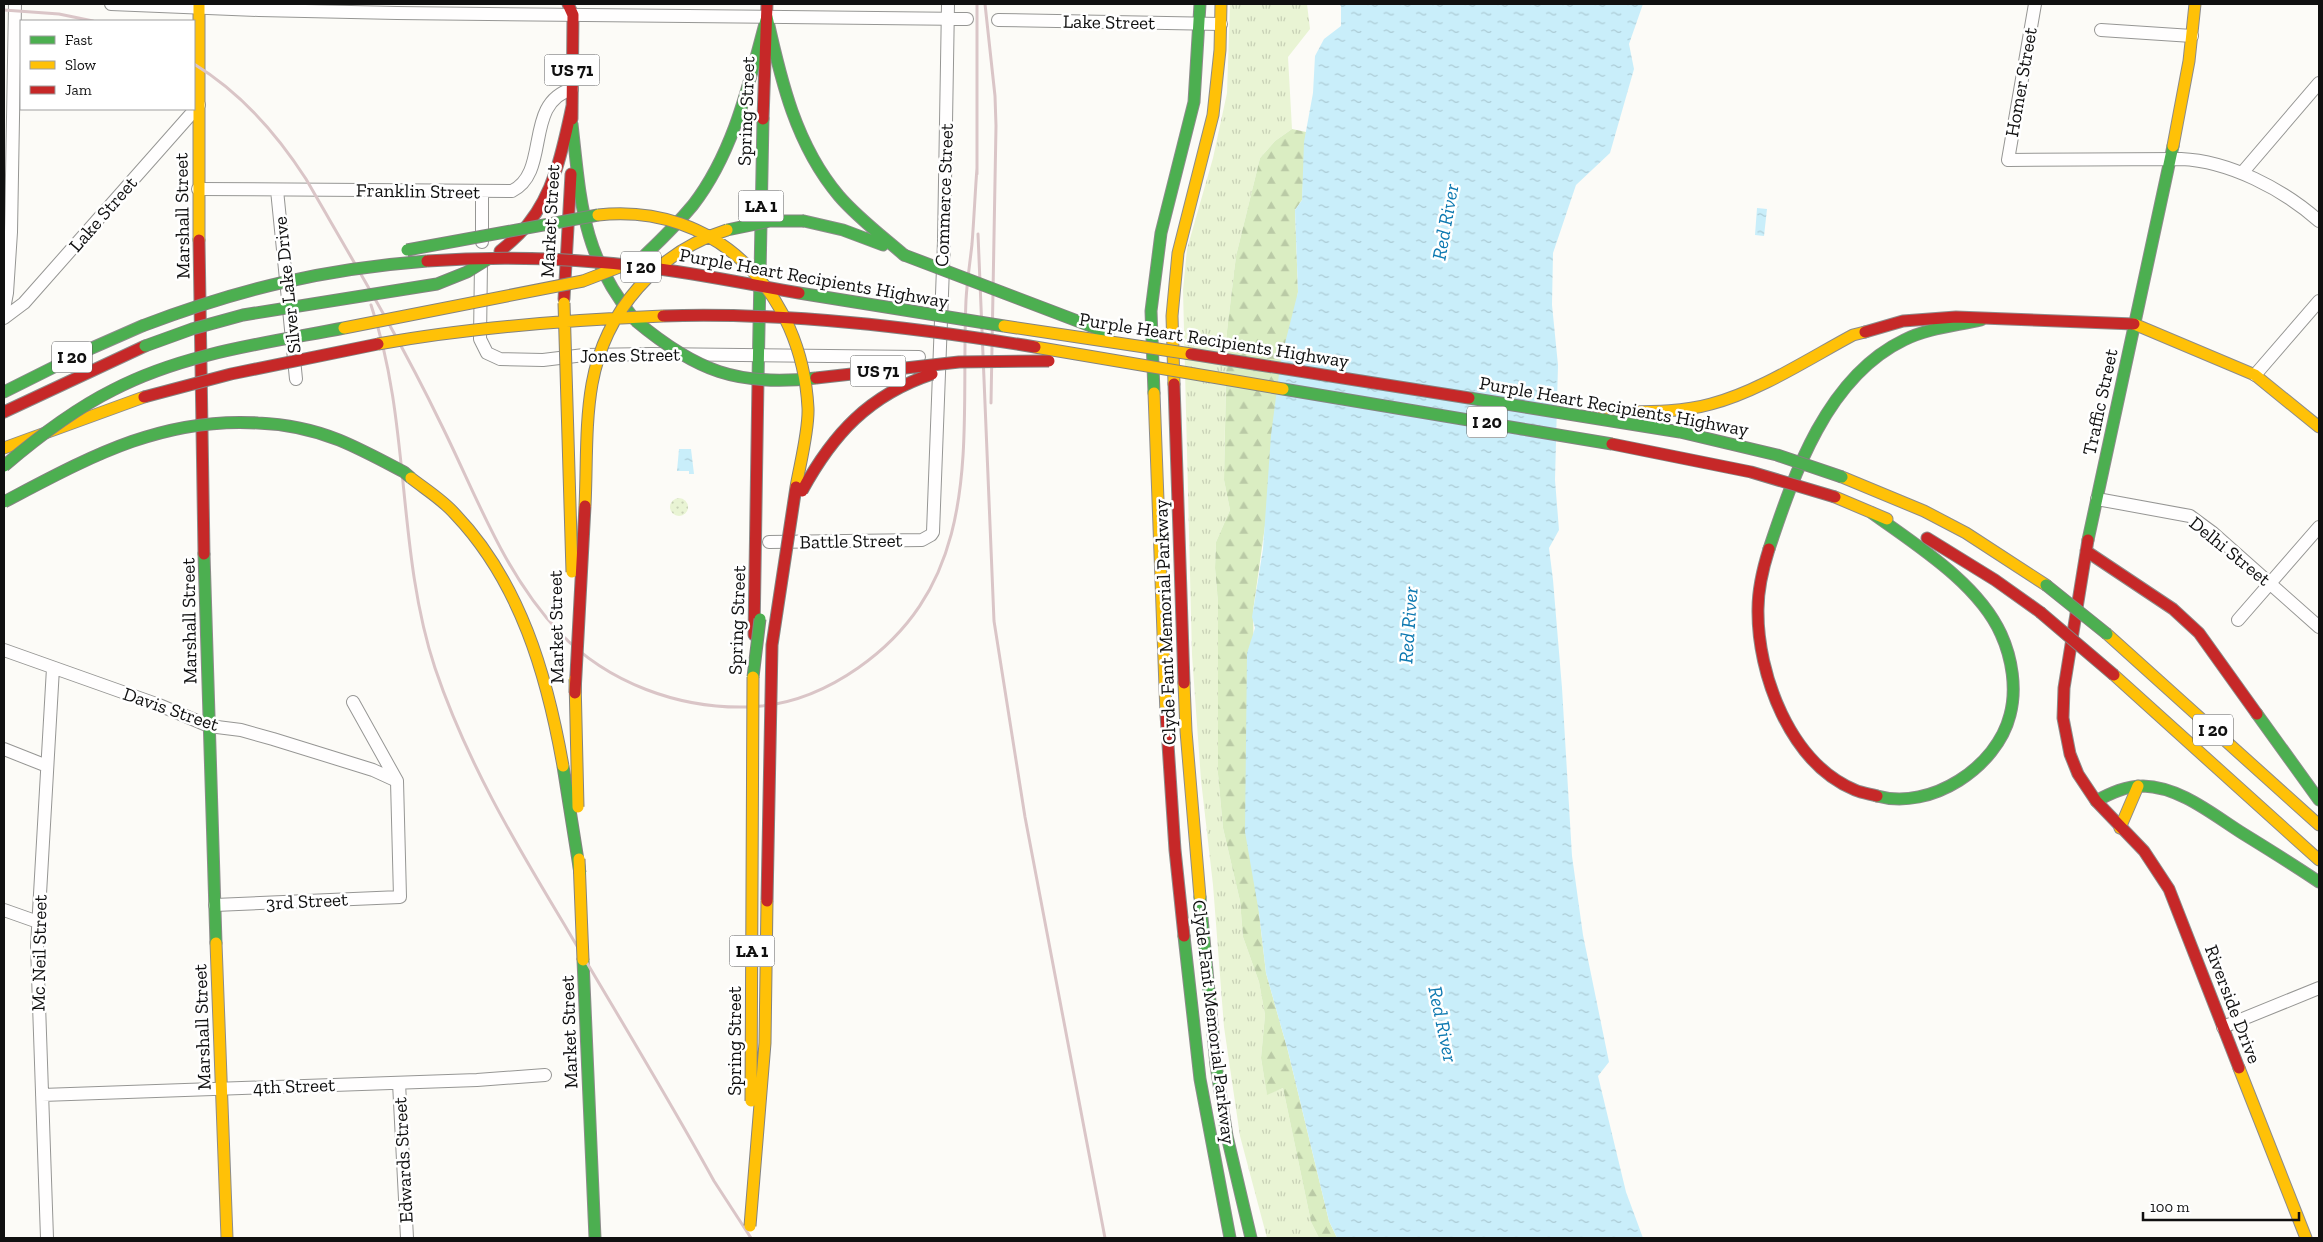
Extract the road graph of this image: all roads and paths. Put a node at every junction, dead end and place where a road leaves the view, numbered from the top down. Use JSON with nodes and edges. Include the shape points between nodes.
{"nodes":[{"id":1,"x":15,"y":4,"type":"edge"},
{"id":2,"x":111,"y":4,"type":"edge"},
{"id":3,"x":766,"y":4,"type":"edge"},
{"id":4,"x":948,"y":4,"type":"edge"},
{"id":5,"x":1200,"y":4,"type":"edge"},
{"id":6,"x":1221,"y":4,"type":"edge"},
{"id":7,"x":2035,"y":4,"type":"edge"},
{"id":8,"x":2194,"y":4,"type":"edge"},
{"id":9,"x":199,"y":6,"type":"edge"},
{"id":10,"x":397,"y":8,"type":"edge"},
{"id":11,"x":573,"y":8,"type":"edge"},
{"id":12,"x":767,"y":17,"type":"junction"},
{"id":13,"x":947,"y":19,"type":"junction"},
{"id":14,"x":967,"y":19,"type":"dead end"},
{"id":15,"x":998,"y":20,"type":"dead end"},
{"id":16,"x":1200,"y":23,"type":"junction"},
{"id":17,"x":1221,"y":24,"type":"junction"},
{"id":18,"x":2101,"y":30,"type":"dead end"},
{"id":19,"x":2192,"y":36,"type":"junction"},
{"id":20,"x":2319,"y":82,"type":"edge"},
{"id":21,"x":572,"y":88,"type":"junction"},
{"id":22,"x":198,"y":105,"type":"junction"},
{"id":23,"x":572,"y":106,"type":"junction"},
{"id":24,"x":195,"y":108,"type":"edge"},
{"id":25,"x":194,"y":110,"type":"edge"},
{"id":26,"x":572,"y":124,"type":"junction"},
{"id":27,"x":2170,"y":160,"type":"junction"},
{"id":28,"x":2242,"y":173,"type":"junction"},
{"id":29,"x":198,"y":189,"type":"junction"},
{"id":30,"x":277,"y":190,"type":"junction"},
{"id":31,"x":482,"y":192,"type":"junction"},
{"id":32,"x":2319,"y":220,"type":"edge"},
{"id":33,"x":904,"y":255,"type":"junction"},
{"id":34,"x":318,"y":273,"type":"junction"},
{"id":35,"x":2319,"y":301,"type":"edge"},
{"id":36,"x":4,"y":309,"type":"edge"},
{"id":37,"x":4,"y":318,"type":"edge"},
{"id":38,"x":1981,"y":320,"type":"junction"},
{"id":39,"x":2134,"y":324,"type":"junction"},
{"id":40,"x":1143,"y":346,"type":"junction"},
{"id":41,"x":759,"y":355,"type":"junction"},
{"id":42,"x":939,"y":356,"type":"junction"},
{"id":43,"x":1007,"y":362,"type":"junction"},
{"id":44,"x":1135,"y":363,"type":"junction"},
{"id":45,"x":2255,"y":375,"type":"junction"},
{"id":46,"x":296,"y":379,"type":"dead end"},
{"id":47,"x":4,"y":392,"type":"edge"},
{"id":48,"x":1546,"y":410,"type":"junction"},
{"id":49,"x":4,"y":412,"type":"edge"},
{"id":50,"x":2319,"y":427,"type":"edge"},
{"id":51,"x":4,"y":448,"type":"edge"},
{"id":52,"x":4,"y":466,"type":"edge"},
{"id":53,"x":2097,"y":499,"type":"junction"},
{"id":54,"x":4,"y":502,"type":"edge"},
{"id":55,"x":1872,"y":513,"type":"junction"},
{"id":56,"x":2319,"y":528,"type":"edge"},
{"id":57,"x":931,"y":535,"type":"joint"},
{"id":58,"x":769,"y":542,"type":"dead end"},
{"id":59,"x":2086,"y":551,"type":"junction"},
{"id":60,"x":2270,"y":583,"type":"junction"},
{"id":61,"x":2238,"y":620,"type":"dead end"},
{"id":62,"x":2319,"y":627,"type":"edge"},
{"id":63,"x":4,"y":650,"type":"edge"},
{"id":64,"x":53,"y":668,"type":"junction"},
{"id":65,"x":753,"y":677,"type":"junction"},
{"id":66,"x":575,"y":693,"type":"junction"},
{"id":67,"x":353,"y":702,"type":"dead end"},
{"id":68,"x":209,"y":726,"type":"junction"},
{"id":69,"x":4,"y":749,"type":"edge"},
{"id":70,"x":47,"y":766,"type":"junction"},
{"id":71,"x":397,"y":781,"type":"junction"},
{"id":72,"x":2138,"y":786,"type":"junction"},
{"id":73,"x":2319,"y":800,"type":"edge"},
{"id":74,"x":2096,"y":801,"type":"junction"},
{"id":75,"x":2319,"y":825,"type":"edge"},
{"id":76,"x":2120,"y":828,"type":"junction"},
{"id":77,"x":2319,"y":860,"type":"edge"},
{"id":78,"x":580,"y":873,"type":"junction"},
{"id":79,"x":2319,"y":882,"type":"edge"},
{"id":80,"x":215,"y":906,"type":"junction"},
{"id":81,"x":4,"y":910,"type":"edge"},
{"id":82,"x":38,"y":922,"type":"junction"},
{"id":83,"x":2319,"y":988,"type":"edge"},
{"id":84,"x":2223,"y":1027,"type":"junction"},
{"id":85,"x":545,"y":1076,"type":"dead end"},
{"id":86,"x":399,"y":1083,"type":"junction"},
{"id":87,"x":222,"y":1089,"type":"junction"},
{"id":88,"x":42,"y":1095,"type":"junction"},
{"id":89,"x":750,"y":1226,"type":"junction"},
{"id":90,"x":47,"y":1238,"type":"edge"},
{"id":91,"x":227,"y":1238,"type":"edge"},
{"id":92,"x":407,"y":1238,"type":"edge"},
{"id":93,"x":595,"y":1238,"type":"edge"},
{"id":94,"x":750,"y":1238,"type":"edge"},
{"id":95,"x":1230,"y":1238,"type":"edge"},
{"id":96,"x":1251,"y":1238,"type":"edge"},
{"id":97,"x":2306,"y":1238,"type":"edge"}],
"edges":[{"from":1,"to":36,"type":"street","via":[[11,232]]},
{"from":2,"to":9,"type":"street"},
{"from":3,"to":12,"type":"main road","name":"Spring Street"},
{"from":4,"to":13,"type":"street","name":"Commerce Street"},
{"from":5,"to":16,"type":"main road","name":"Clyde Fant Memorial Parkway"},
{"from":6,"to":17,"type":"main road","name":"Clyde Fant Memorial Parkway"},
{"from":7,"to":27,"type":"street","name":"Homer Street","via":[[2008,160]]},
{"from":8,"to":19,"type":"main road","name":"Traffic Street"},
{"from":9,"to":10,"type":"street"},
{"from":9,"to":22,"type":"main road","name":"Marshall Street"},
{"from":10,"to":11,"type":"street"},
{"from":11,"to":12,"type":"street"},
{"from":11,"to":21,"type":"main road","name":"Market Street","number":"US 71"},
{"from":12,"to":13,"type":"street"},
{"from":12,"to":33,"type":"main road","via":[[785,98],[807,151],[838,196]]},
{"from":12,"to":41,"type":"main road","name":"Spring Street","number":"LA 1"},
{"from":12,"to":52,"type":"main road","bridge":true,"via":[[728,146],[691,209],[662,241],[644,255],[584,281],[241,348],[164,368],[135,378],[87,403]]},
{"from":13,"to":14,"type":"street"},
{"from":13,"to":42,"type":"street","name":"Commerce Street","via":[[945,231]]},
{"from":15,"to":16,"type":"street","name":"Lake Street"},
{"from":16,"to":17,"type":"street","name":"Lake Street"},
{"from":16,"to":95,"type":"main road","name":"Clyde Fant Memorial Parkway","via":[[1194,102],[1161,233],[1152,311],[1164,675],[1175,850],[1200,1079]]},
{"from":17,"to":96,"type":"main road","name":"Clyde Fant Memorial Parkway","via":[[1213,115],[1178,252],[1172,316],[1186,731],[1192,811],[1216,1065],[1227,1136]]},
{"from":18,"to":19,"type":"street"},
{"from":19,"to":27,"type":"main road","name":"Traffic Street"},
{"from":20,"to":28,"type":"street"},
{"from":21,"to":23,"type":"main road","name":"Market Street","number":"US 71"},
{"from":21,"to":31,"type":"street","name":"Franklin Street","via":[[550,103],[544,113],[525,181],[512,191]]},
{"from":22,"to":24,"type":"street","name":"Lake Street"},
{"from":22,"to":29,"type":"main road","name":"Marshall Street"},
{"from":23,"to":26,"type":"main road","name":"Market Street","number":"US 71"},
{"from":23,"to":49,"type":"main road","bridge":true,"via":[[558,165],[529,224],[500,252],[468,272],[437,284],[243,315],[192,329],[145,346]]},
{"from":25,"to":37,"type":"street","name":"Lake Street","via":[[30,297]]},
{"from":26,"to":43,"type":"main road","number":"US 71","bridge":true,"via":[[581,201],[590,240],[607,286],[636,321],[659,341],[702,366],[752,380],[782,381],[976,360]]},
{"from":26,"to":66,"type":"main road","name":"Market Street","bridge":true,"via":[[564,303]]},
{"from":27,"to":28,"type":"street","via":[[2207,162]]},
{"from":27,"to":39,"type":"main road","name":"Traffic Street"},
{"from":28,"to":32,"type":"street","via":[[2300,205]]},
{"from":29,"to":30,"type":"street","name":"Franklin Street"},
{"from":29,"to":68,"type":"main road","name":"Marshall Street"},
{"from":30,"to":31,"type":"street","name":"Franklin Street"},
{"from":30,"to":46,"type":"street","name":"Silver Lake Drive"},
{"from":31,"to":41,"type":"street","name":"Jones Street","via":[[480,339],[487,353],[493,357],[543,360],[601,354]]},
{"from":33,"to":40,"type":"main road","bridge":true},
{"from":33,"to":66,"type":"main road","bridge":true,"via":[[843,230],[804,221],[765,220],[726,228],[682,248],[658,266],[630,296],[600,351],[592,383]]},
{"from":34,"to":40,"type":"main road","name":"Purple Heart Recipients Highway","number":"I 20","bridge":true,"via":[[474,258],[602,262]]},
{"from":34,"to":47,"type":"main road","name":"Purple Heart Recipients Highway","number":"I 20","bridge":true,"via":[[205,301],[92,348]]},
{"from":34,"to":89,"type":"main road","bridge":true,"via":[[372,257],[580,217],[636,213],[676,222],[724,245],[754,270],[787,318],[803,364],[808,410],[772,646],[765,1043]]},
{"from":35,"to":45,"type":"street"},
{"from":38,"to":39,"type":"main road"},
{"from":38,"to":48,"type":"main road","bridge":true,"via":[[1956,317],[1903,321],[1853,335],[1753,388],[1712,404],[1672,411],[1622,413]]},
{"from":38,"to":55,"type":"main road","via":[[1902,341],[1848,386],[1822,420],[1803,457],[1768,550],[1761,579],[1759,640],[1765,674],[1792,732],[1814,762],[1834,779],[1859,791],[1885,798],[1910,798],[1940,791],[1960,780],[1981,764],[1996,744],[2010,716],[2013,688],[2010,660],[1997,626],[1965,586],[1942,564]]},
{"from":39,"to":45,"type":"main road"},
{"from":39,"to":53,"type":"main road","name":"Traffic Street"},
{"from":40,"to":48,"type":"main road","name":"Purple Heart Recipients Highway","number":"I 20","bridge":true},
{"from":41,"to":42,"type":"street","name":"Jones Street"},
{"from":41,"to":65,"type":"main road","name":"Spring Street","number":"LA 1","bridge":true},
{"from":42,"to":57,"type":"street","name":"Commerce Street","via":[[934,526]]},
{"from":43,"to":44,"type":"main road","number":"US 71","bridge":true},
{"from":43,"to":65,"type":"main road","bridge":true,"via":[[917,378],[867,407],[835,440],[808,478],[780,542],[760,619]]},
{"from":44,"to":51,"type":"main road","name":"Purple Heart Recipients Highway","number":"I 20","bridge":true,"via":[[849,322],[709,315],[611,317],[465,330],[368,344],[239,371],[144,397]]},
{"from":44,"to":55,"type":"main road","name":"Purple Heart Recipients Highway","number":"I 20","bridge":true,"via":[[1456,416],[1747,469],[1835,497]]},
{"from":45,"to":50,"type":"main road"},
{"from":48,"to":75,"type":"main road","name":"Purple Heart Recipients Highway","number":"I 20","bridge":true,"via":[[1680,432],[1777,455],[1842,477],[1924,511],[1966,533],[2046,585],[2108,634]]},
{"from":53,"to":59,"type":"main road","name":"Traffic Street"},
{"from":53,"to":60,"type":"street","name":"Delhi Street","via":[[2190,516]]},
{"from":54,"to":78,"type":"main road","bridge":true,"via":[[121,444],[145,435],[200,424],[249,422],[308,430],[354,445],[405,472],[450,508],[476,536],[504,576],[525,620],[544,673],[562,751]]},
{"from":55,"to":77,"type":"main road","name":"Purple Heart Recipients Highway","number":"I 20","bridge":true,"via":[[1909,529],[1958,557],[2040,612]]},
{"from":56,"to":60,"type":"street"},
{"from":57,"to":58,"type":"street","name":"Battle Street","via":[[922,540]]},
{"from":59,"to":73,"type":"main road","via":[[2173,609],[2199,633]]},
{"from":59,"to":74,"type":"main road","name":"Traffic Street","via":[[2062,718],[2075,767]]},
{"from":60,"to":61,"type":"street"},
{"from":60,"to":62,"type":"street","name":"Delhi Street"},
{"from":63,"to":64,"type":"street","name":"Davis Street"},
{"from":64,"to":68,"type":"street","name":"Davis Street"},
{"from":64,"to":70,"type":"street","name":"Mc Neil Street"},
{"from":65,"to":89,"type":"main road","name":"Spring Street","number":"LA 1","bridge":true},
{"from":66,"to":78,"type":"main road","name":"Market Street","bridge":true},
{"from":67,"to":71,"type":"street"},
{"from":68,"to":71,"type":"street","name":"Davis Street","via":[[272,738],[373,770]]},
{"from":68,"to":80,"type":"main road","name":"Marshall Street"},
{"from":69,"to":70,"type":"street"},
{"from":70,"to":82,"type":"street","name":"Mc Neil Street"},
{"from":71,"to":80,"type":"street","name":"3rd Street","via":[[400,897]]},
{"from":72,"to":74,"type":"main road"},
{"from":72,"to":76,"type":"main road"},
{"from":72,"to":79,"type":"main road","via":[[2158,788],[2186,799]]},
{"from":74,"to":76,"type":"main road","name":"Riverside Drive"},
{"from":76,"to":84,"type":"main road","name":"Riverside Drive","via":[[2144,851],[2169,889]]},
{"from":78,"to":93,"type":"main road","name":"Market Street","bridge":true},
{"from":80,"to":87,"type":"main road","name":"Marshall Street"},
{"from":81,"to":82,"type":"street"},
{"from":82,"to":88,"type":"street","name":"Mc Neil Street"},
{"from":83,"to":84,"type":"street"},
{"from":84,"to":97,"type":"main road","name":"Riverside Drive"},
{"from":85,"to":86,"type":"street","name":"4th Street"},
{"from":86,"to":87,"type":"street","name":"4th Street"},
{"from":86,"to":92,"type":"street","name":"Edwards Street"},
{"from":87,"to":88,"type":"street","name":"4th Street"},
{"from":87,"to":91,"type":"main road","name":"Marshall Street"},
{"from":88,"to":90,"type":"street","name":"Mc Neil Street"},
{"from":89,"to":94,"type":"main road","name":"Spring Street","number":"LA 1"}]}
